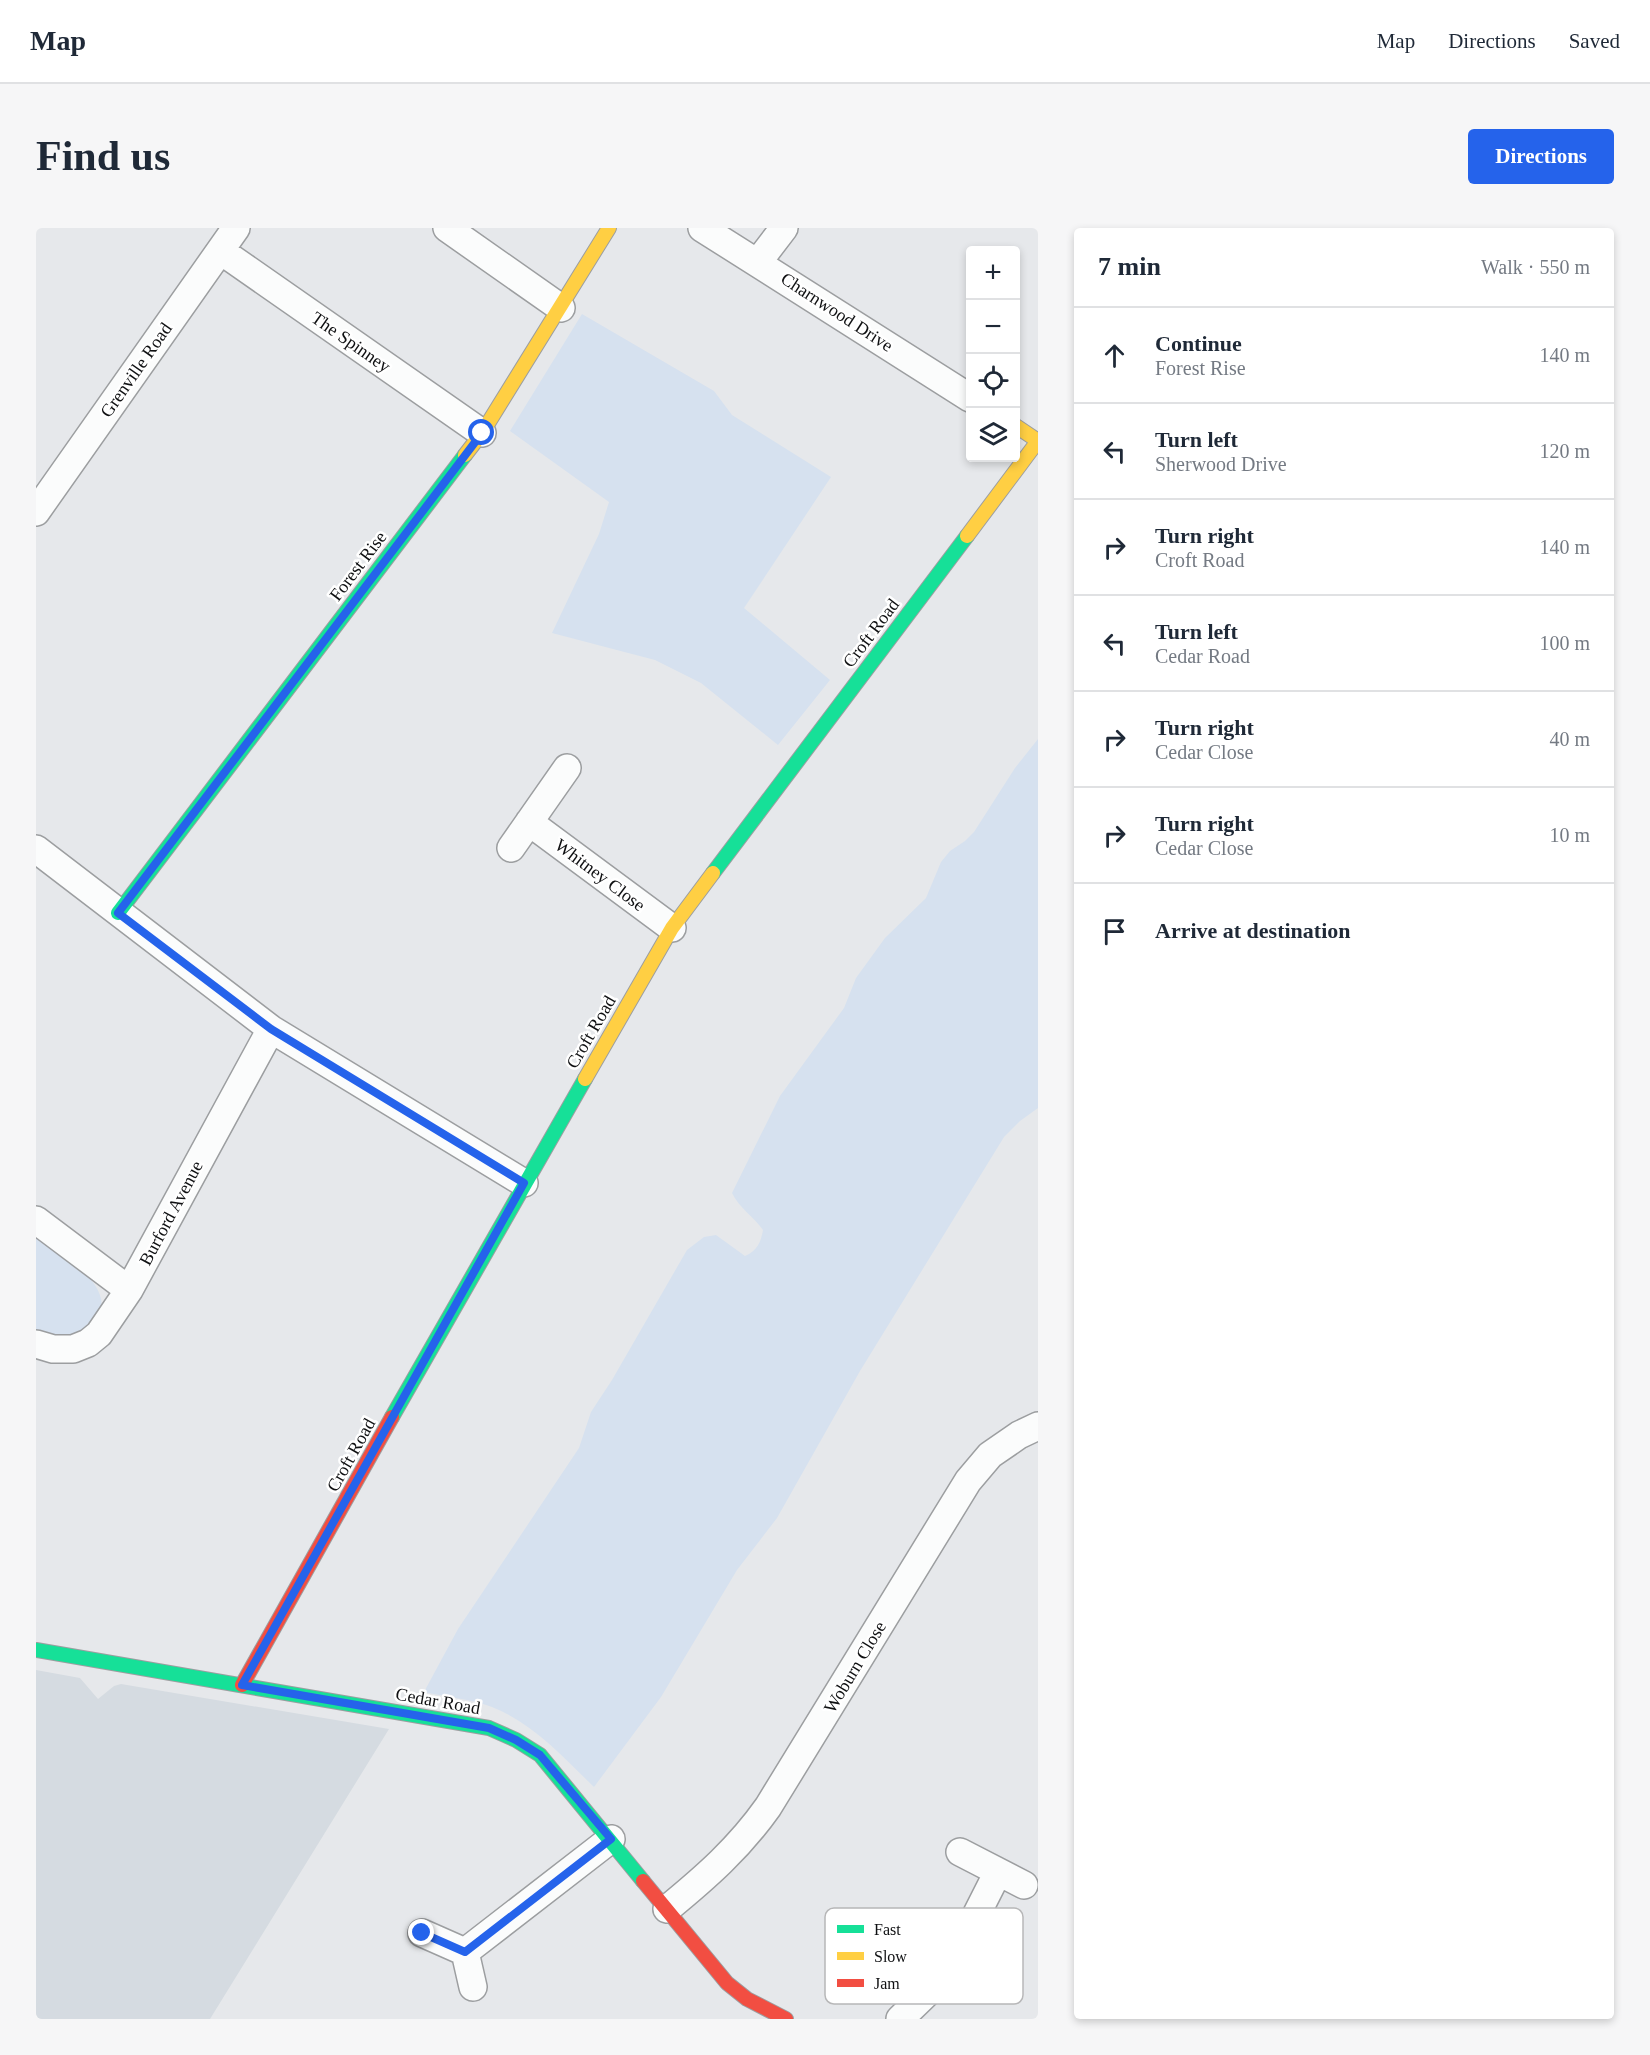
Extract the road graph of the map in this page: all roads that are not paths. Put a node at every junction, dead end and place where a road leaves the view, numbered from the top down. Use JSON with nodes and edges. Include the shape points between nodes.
{"nodes":[{"id":1,"x":236,"y":228,"type":"edge"},
{"id":2,"x":447,"y":228,"type":"edge"},
{"id":3,"x":609,"y":228,"type":"edge"},
{"id":4,"x":702,"y":228,"type":"edge"},
{"id":5,"x":784,"y":228,"type":"edge"},
{"id":6,"x":221,"y":251,"type":"junction"},
{"id":7,"x":758,"y":262,"type":"junction"},
{"id":8,"x":561,"y":308,"type":"junction"},
{"id":9,"x":966,"y":395,"type":"edge"},
{"id":10,"x":1020,"y":429,"type":"edge"},
{"id":11,"x":482,"y":433,"type":"junction"},
{"id":12,"x":1038,"y":441,"type":"edge"},
{"id":13,"x":36,"y":512,"type":"edge"},
{"id":14,"x":567,"y":768,"type":"dead end"},
{"id":15,"x":529,"y":822,"type":"junction"},
{"id":16,"x":511,"y":848,"type":"dead end"},
{"id":17,"x":36,"y":849,"type":"edge"},
{"id":18,"x":118,"y":913,"type":"junction"},
{"id":19,"x":672,"y":928,"type":"junction"},
{"id":20,"x":271,"y":1029,"type":"junction"},
{"id":21,"x":524,"y":1183,"type":"junction"},
{"id":22,"x":36,"y":1220,"type":"edge"},
{"id":23,"x":129,"y":1290,"type":"junction"},
{"id":24,"x":36,"y":1344,"type":"edge"},
{"id":25,"x":1038,"y":1426,"type":"edge"},
{"id":26,"x":36,"y":1650,"type":"edge"},
{"id":27,"x":242,"y":1685,"type":"junction"},
{"id":28,"x":611,"y":1839,"type":"junction"},
{"id":29,"x":960,"y":1852,"type":"dead end"},
{"id":30,"x":998,"y":1872,"type":"junction"},
{"id":31,"x":1024,"y":1886,"type":"dead end"},
{"id":32,"x":980,"y":1908,"type":"edge"},
{"id":33,"x":668,"y":1909,"type":"junction"},
{"id":34,"x":422,"y":1933,"type":"dead end"},
{"id":35,"x":465,"y":1952,"type":"junction"},
{"id":36,"x":472,"y":1987,"type":"dead end"},
{"id":37,"x":915,"y":2004,"type":"edge"},
{"id":38,"x":786,"y":2019,"type":"edge"},
{"id":39,"x":900,"y":2019,"type":"edge"}],
"edges":[{"from":1,"to":6,"type":"street","name":"Grenville Road"},
{"from":2,"to":8,"type":"street"},
{"from":3,"to":8,"type":"street","name":"Forest Rise"},
{"from":4,"to":7,"type":"street","name":"Charnwood Drive"},
{"from":5,"to":7,"type":"street"},
{"from":6,"to":11,"type":"street","name":"The Spinney"},
{"from":6,"to":13,"type":"street","name":"Grenville Road"},
{"from":7,"to":9,"type":"street","name":"Charnwood Drive"},
{"from":8,"to":11,"type":"street","name":"Forest Rise"},
{"from":10,"to":12,"type":"street"},
{"from":11,"to":18,"type":"street","name":"Forest Rise"},
{"from":12,"to":19,"type":"street","name":"Croft Road"},
{"from":14,"to":15,"type":"street"},
{"from":15,"to":16,"type":"street"},
{"from":15,"to":19,"type":"street","name":"Whitney Close"},
{"from":17,"to":18,"type":"street"},
{"from":18,"to":20,"type":"street"},
{"from":19,"to":21,"type":"street","name":"Croft Road"},
{"from":20,"to":21,"type":"street"},
{"from":20,"to":23,"type":"street","name":"Burford Avenue"},
{"from":21,"to":27,"type":"street","name":"Croft Road"},
{"from":22,"to":23,"type":"street"},
{"from":23,"to":24,"type":"street","name":"Burford Avenue","via":[[99,1334],[88,1343],[72,1349]]},
{"from":25,"to":33,"type":"street","name":"Woburn Close","via":[[990,1455],[968,1481],[752,1830],[713,1872]]},
{"from":26,"to":27,"type":"street","name":"Cedar Road"},
{"from":27,"to":28,"type":"street","name":"Cedar Road","via":[[489,1728],[540,1755]]},
{"from":28,"to":33,"type":"street","name":"Cedar Road"},
{"from":28,"to":35,"type":"street"},
{"from":29,"to":30,"type":"street"},
{"from":30,"to":31,"type":"street"},
{"from":30,"to":32,"type":"street"},
{"from":33,"to":38,"type":"street","name":"Cedar Road","via":[[728,1983],[747,1999]]},
{"from":34,"to":35,"type":"street"},
{"from":35,"to":36,"type":"street"},
{"from":37,"to":39,"type":"street"}]}
